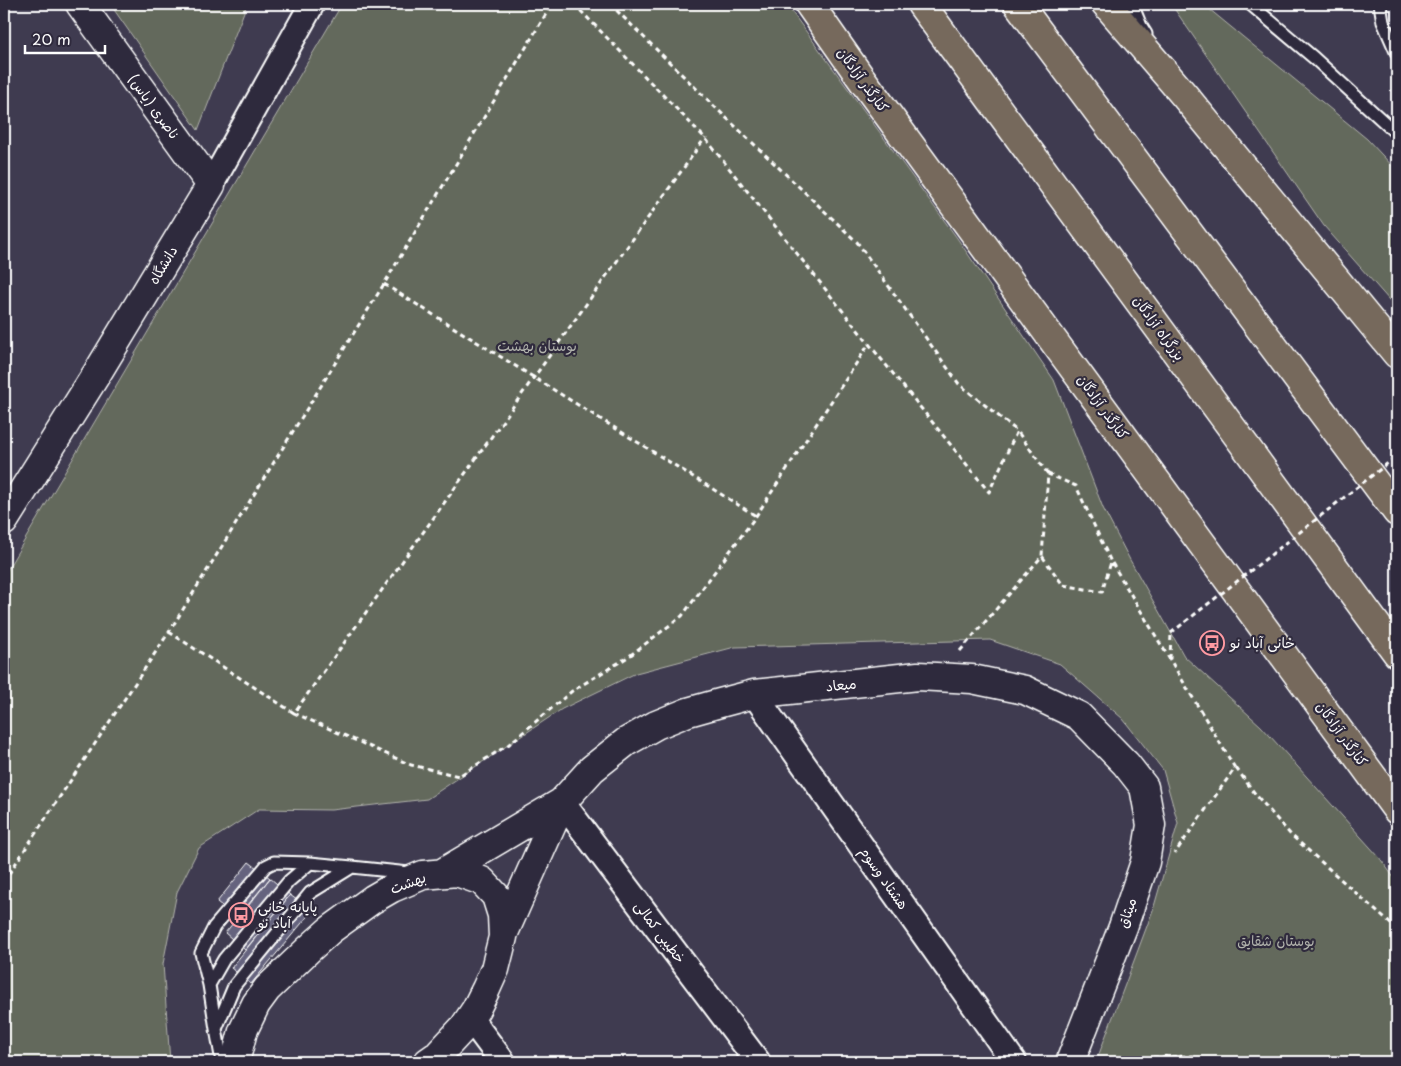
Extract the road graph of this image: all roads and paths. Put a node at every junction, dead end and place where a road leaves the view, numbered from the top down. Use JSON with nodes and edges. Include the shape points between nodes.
{"nodes":[{"id":1,"x":80,"y":4,"type":"edge"},
{"id":2,"x":312,"y":4,"type":"edge"},
{"id":3,"x":552,"y":4,"type":"edge"},
{"id":4,"x":574,"y":4,"type":"edge"},
{"id":5,"x":610,"y":4,"type":"edge"},
{"id":6,"x":809,"y":4,"type":"edge"},
{"id":7,"x":921,"y":4,"type":"edge"},
{"id":8,"x":1018,"y":4,"type":"edge"},
{"id":9,"x":1106,"y":4,"type":"edge"},
{"id":10,"x":1132,"y":4,"type":"edge"},
{"id":11,"x":1250,"y":4,"type":"edge"},
{"id":12,"x":1380,"y":4,"type":"edge"},
{"id":13,"x":1397,"y":54,"type":"edge"},
{"id":14,"x":1184,"y":95,"type":"junction"},
{"id":15,"x":1397,"y":134,"type":"edge"},
{"id":16,"x":705,"y":138,"type":"junction"},
{"id":17,"x":210,"y":185,"type":"junction"},
{"id":18,"x":384,"y":284,"type":"junction"},
{"id":19,"x":869,"y":344,"type":"junction"},
{"id":20,"x":1397,"y":354,"type":"edge"},
{"id":21,"x":534,"y":378,"type":"junction"},
{"id":22,"x":1017,"y":431,"type":"junction"},
{"id":23,"x":1397,"y":456,"type":"edge"},
{"id":24,"x":1048,"y":474,"type":"junction"},
{"id":25,"x":1397,"y":512,"type":"edge"},
{"id":26,"x":756,"y":516,"type":"junction"},
{"id":27,"x":4,"y":521,"type":"edge"},
{"id":28,"x":1042,"y":556,"type":"junction"},
{"id":29,"x":1111,"y":562,"type":"junction"},
{"id":30,"x":169,"y":632,"type":"junction"},
{"id":31,"x":1397,"y":652,"type":"edge"},
{"id":32,"x":1170,"y":661,"type":"junction"},
{"id":33,"x":936,"y":678,"type":"junction"},
{"id":34,"x":754,"y":694,"type":"junction"},
{"id":35,"x":294,"y":713,"type":"junction"},
{"id":36,"x":1126,"y":764,"type":"joint"},
{"id":37,"x":1235,"y":768,"type":"junction"},
{"id":38,"x":562,"y":802,"type":"junction"},
{"id":39,"x":1397,"y":810,"type":"edge"},
{"id":40,"x":1173,"y":855,"type":"dead end"},
{"id":41,"x":310,"y":863,"type":"junction"},
{"id":42,"x":352,"y":867,"type":"junction"},
{"id":43,"x":433,"y":874,"type":"junction"},
{"id":44,"x":4,"y":881,"type":"edge"},
{"id":45,"x":1397,"y":933,"type":"edge"},
{"id":46,"x":503,"y":937,"type":"junction"},
{"id":47,"x":209,"y":985,"type":"junction"},
{"id":48,"x":470,"y":1018,"type":"junction"},
{"id":49,"x":216,"y":1029,"type":"junction"},
{"id":50,"x":1071,"y":1061,"type":"edge"},
{"id":51,"x":222,"y":1062,"type":"edge"},
{"id":52,"x":235,"y":1062,"type":"edge"},
{"id":53,"x":428,"y":1062,"type":"edge"},
{"id":54,"x":503,"y":1062,"type":"edge"},
{"id":55,"x":758,"y":1062,"type":"edge"},
{"id":56,"x":1014,"y":1062,"type":"edge"},
{"id":57,"x":1200,"y":1062,"type":"edge"}],
"edges":[{"from":1,"to":17,"type":"street","name":"ناصری (یاس)"},
{"from":2,"to":17,"type":"street","name":"دانشگاه"},
{"from":3,"to":18,"type":"path"},
{"from":4,"to":16,"type":"path"},
{"from":5,"to":22,"type":"path","via":[[857,242],[959,384]]},
{"from":6,"to":39,"type":"main road","name":"کنارگذر آزادگان"},
{"from":7,"to":31,"type":"main road","name":"بزرگراه آزادگان"},
{"from":8,"to":25,"type":"main road"},
{"from":9,"to":14,"type":"main road"},
{"from":10,"to":14,"type":"lane","via":[[1141,26]]},
{"from":11,"to":15,"type":"lane"},
{"from":12,"to":13,"type":"lane","via":[[1383,22]]},
{"from":14,"to":20,"type":"main road"},
{"from":16,"to":19,"type":"path"},
{"from":16,"to":21,"type":"path"},
{"from":17,"to":27,"type":"street","name":"دانشگاه"},
{"from":18,"to":21,"type":"path"},
{"from":18,"to":30,"type":"path"},
{"from":19,"to":22,"type":"path","via":[[989,492]]},
{"from":19,"to":26,"type":"path"},
{"from":21,"to":26,"type":"path"},
{"from":21,"to":35,"type":"path"},
{"from":22,"to":24,"type":"path"},
{"from":23,"to":32,"type":"path","bridge":true,"via":[[1171,633]]},
{"from":24,"to":28,"type":"path"},
{"from":24,"to":29,"type":"path","via":[[1076,486]]},
{"from":26,"to":35,"type":"path","via":[[682,616],[628,657],[572,691],[508,745],[459,776],[411,765]]},
{"from":28,"to":29,"type":"path","via":[[1063,584],[1102,592]]},
{"from":28,"to":33,"type":"path"},
{"from":29,"to":32,"type":"path"},
{"from":30,"to":35,"type":"path"},
{"from":30,"to":44,"type":"path"},
{"from":32,"to":37,"type":"path"},
{"from":33,"to":34,"type":"street","name":"میعاد","via":[[918,676]]},
{"from":33,"to":36,"type":"street","name":"میعاد","via":[[972,679],[1025,690],[1079,716]]},
{"from":34,"to":38,"type":"street","name":"میعاد","via":[[688,712],[656,725],[626,742],[592,769]]},
{"from":34,"to":56,"type":"street","name":"هشتاد وسوم"},
{"from":36,"to":50,"type":"street","name":"میثاق","via":[[1144,787],[1151,825],[1145,862]]},
{"from":37,"to":40,"type":"path"},
{"from":37,"to":45,"type":"path","via":[[1290,834]]},
{"from":38,"to":43,"type":"street"},
{"from":38,"to":46,"type":"street"},
{"from":38,"to":55,"type":"street","name":"خطیبی کمالی"},
{"from":41,"to":42,"type":"lane"},
{"from":41,"to":47,"type":"lane","via":[[289,881],[224,959]]},
{"from":41,"to":47,"type":"lane","via":[[274,862],[266,866],[214,927],[201,953]]},
{"from":42,"to":43,"type":"lane"},
{"from":42,"to":49,"type":"lane","via":[[310,893],[234,986]]},
{"from":43,"to":46,"type":"street","name":"بهشت","via":[[457,872],[482,881],[496,896],[502,915]]},
{"from":43,"to":52,"type":"street","name":"بهشت","via":[[392,888],[373,899],[330,930],[279,976],[256,1004],[243,1031]]},
{"from":46,"to":48,"type":"street","name":"بهشت","via":[[495,968]]},
{"from":47,"to":49,"type":"lane"},
{"from":48,"to":53,"type":"street","name":"بهشت"},
{"from":48,"to":54,"type":"street"},
{"from":49,"to":51,"type":"lane"},
{"from":50,"to":57,"type":"path","via":[[1195,1056]]}]}
